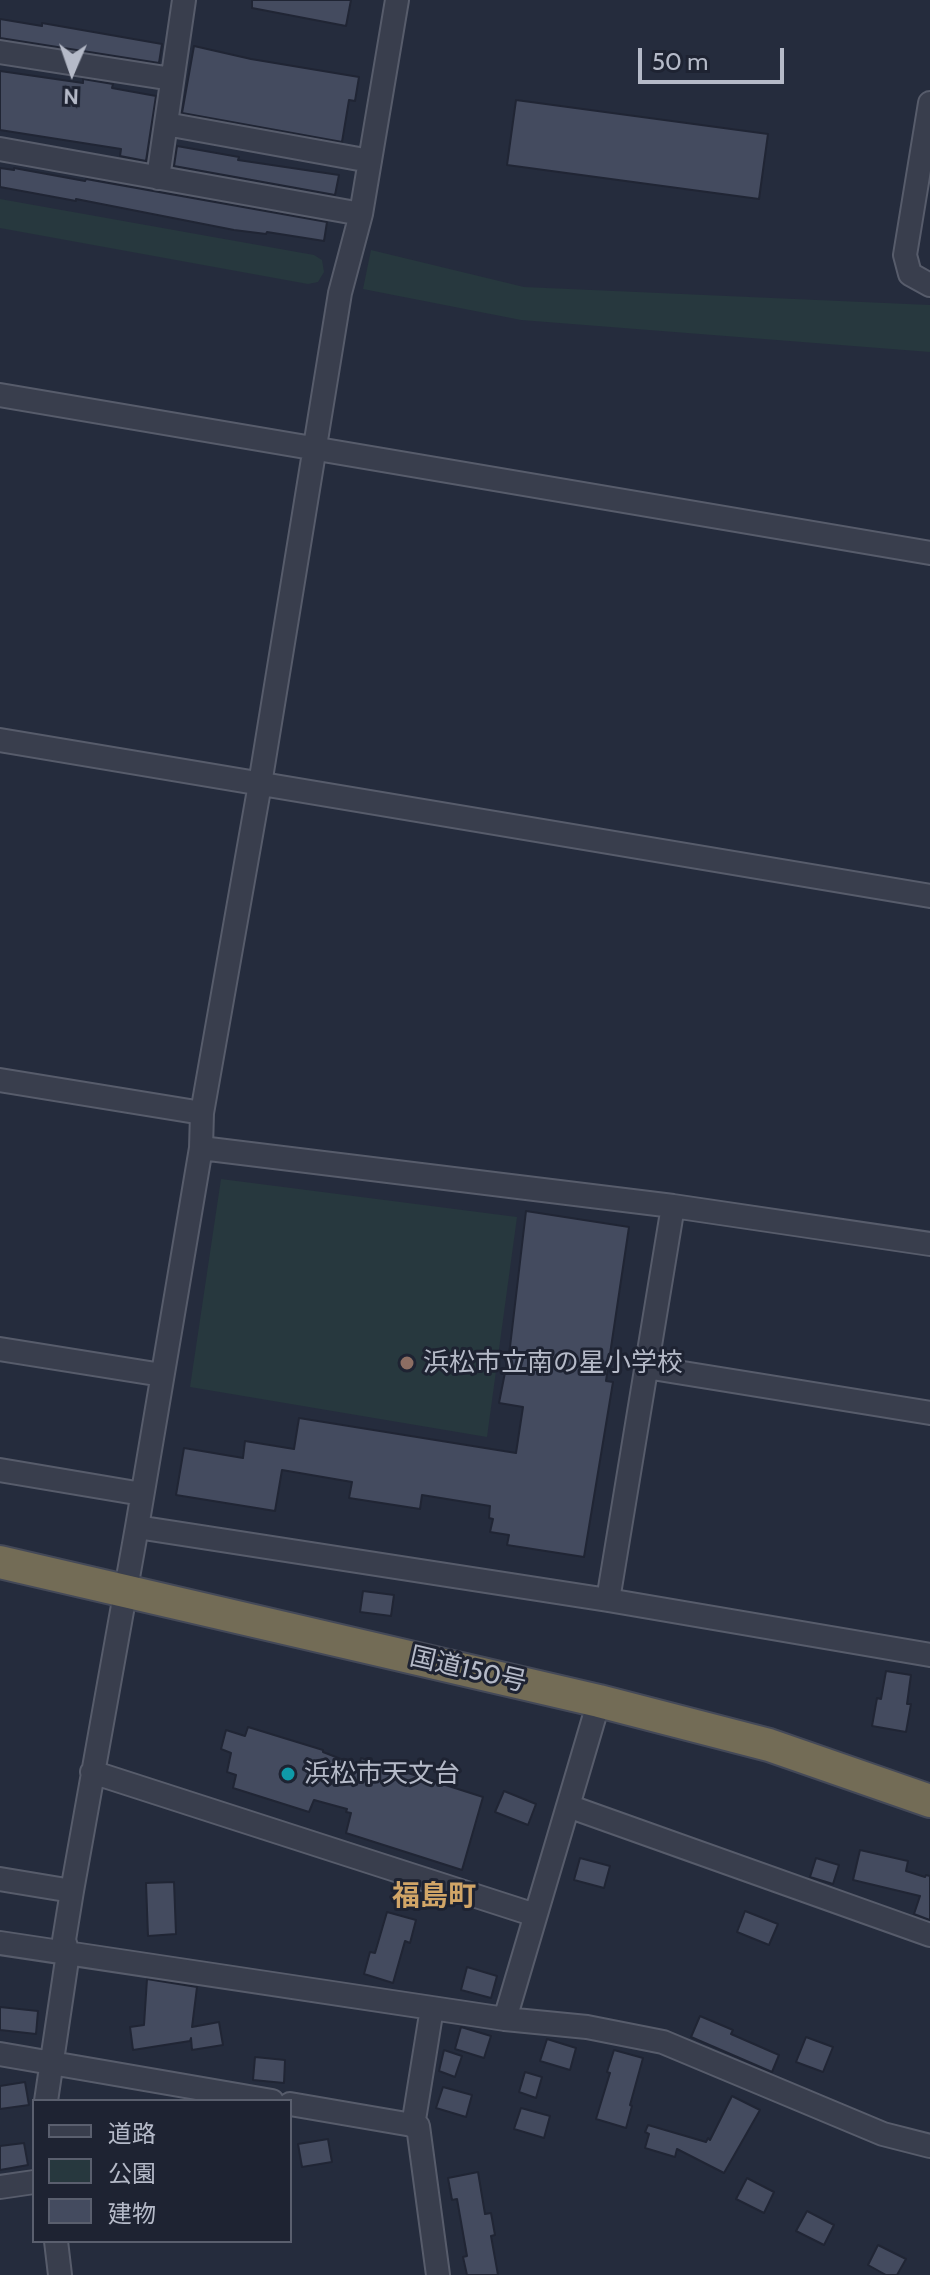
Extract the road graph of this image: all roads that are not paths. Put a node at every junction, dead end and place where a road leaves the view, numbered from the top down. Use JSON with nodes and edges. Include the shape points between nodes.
{"nodes":[{"id":1,"x":184,"y":0,"type":"edge"},
{"id":2,"x":397,"y":0,"type":"edge"},
{"id":3,"x":0,"y":52,"type":"edge"},
{"id":4,"x":172,"y":79,"type":"junction"},
{"id":5,"x":930,"y":103,"type":"edge"},
{"id":6,"x":166,"y":124,"type":"junction"},
{"id":7,"x":0,"y":149,"type":"edge"},
{"id":8,"x":370,"y":161,"type":"junction"},
{"id":9,"x":158,"y":178,"type":"junction"},
{"id":10,"x":361,"y":214,"type":"junction"},
{"id":11,"x":930,"y":285,"type":"edge"},
{"id":12,"x":0,"y":395,"type":"edge"},
{"id":13,"x":315,"y":449,"type":"junction"},
{"id":14,"x":930,"y":553,"type":"edge"},
{"id":15,"x":0,"y":740,"type":"edge"},
{"id":16,"x":260,"y":784,"type":"junction"},
{"id":17,"x":930,"y":896,"type":"edge"},
{"id":18,"x":0,"y":1080,"type":"edge"},
{"id":19,"x":202,"y":1113,"type":"junction"},
{"id":20,"x":201,"y":1148,"type":"junction"},
{"id":21,"x":673,"y":1206,"type":"junction"},
{"id":22,"x":930,"y":1244,"type":"edge"},
{"id":23,"x":0,"y":1349,"type":"edge"},
{"id":24,"x":646,"y":1367,"type":"junction"},
{"id":25,"x":162,"y":1375,"type":"junction"},
{"id":26,"x":930,"y":1413,"type":"edge"},
{"id":27,"x":0,"y":1470,"type":"edge"},
{"id":28,"x":142,"y":1494,"type":"junction"},
{"id":29,"x":137,"y":1527,"type":"junction"},
{"id":30,"x":0,"y":1562,"type":"edge"},
{"id":31,"x":124,"y":1592,"type":"junction"},
{"id":32,"x":608,"y":1600,"type":"junction"},
{"id":33,"x":930,"y":1655,"type":"edge"},
{"id":34,"x":599,"y":1701,"type":"junction"},
{"id":35,"x":92,"y":1772,"type":"junction"},
{"id":36,"x":930,"y":1801,"type":"edge"},
{"id":37,"x":568,"y":1806,"type":"junction"},
{"id":38,"x":0,"y":1879,"type":"edge"},
{"id":39,"x":72,"y":1891,"type":"junction"},
{"id":40,"x":535,"y":1915,"type":"junction"},
{"id":41,"x":930,"y":1935,"type":"edge"},
{"id":42,"x":0,"y":1943,"type":"edge"},
{"id":43,"x":68,"y":1953,"type":"junction"},
{"id":44,"x":432,"y":2008,"type":"junction"},
{"id":45,"x":505,"y":2019,"type":"junction"},
{"id":46,"x":0,"y":2054,"type":"edge"},
{"id":47,"x":53,"y":2063,"type":"junction"},
{"id":48,"x":46,"y":2099,"type":"edge"},
{"id":49,"x":260,"y":2099,"type":"edge"},
{"id":50,"x":292,"y":2104,"type":"edge"},
{"id":51,"x":413,"y":2126,"type":"junction"},
{"id":52,"x":930,"y":2146,"type":"edge"},
{"id":53,"x":32,"y":2182,"type":"edge"},
{"id":54,"x":0,"y":2187,"type":"edge"},
{"id":55,"x":56,"y":2243,"type":"edge"},
{"id":56,"x":60,"y":2275,"type":"edge"},
{"id":57,"x":438,"y":2275,"type":"edge"}],
"edges":[{"from":1,"to":4,"type":"street"},
{"from":2,"to":8,"type":"street"},
{"from":3,"to":4,"type":"street"},
{"from":4,"to":6,"type":"street"},
{"from":5,"to":11,"type":"street","via":[[905,255],[910,274]]},
{"from":6,"to":8,"type":"street"},
{"from":6,"to":9,"type":"street"},
{"from":7,"to":9,"type":"street"},
{"from":8,"to":10,"type":"street"},
{"from":9,"to":10,"type":"street"},
{"from":10,"to":13,"type":"street","via":[[340,293]]},
{"from":12,"to":13,"type":"street"},
{"from":13,"to":14,"type":"street"},
{"from":13,"to":16,"type":"street"},
{"from":15,"to":16,"type":"street"},
{"from":16,"to":17,"type":"street"},
{"from":16,"to":19,"type":"street"},
{"from":18,"to":19,"type":"street"},
{"from":19,"to":20,"type":"street"},
{"from":20,"to":21,"type":"street"},
{"from":20,"to":25,"type":"street"},
{"from":21,"to":22,"type":"street"},
{"from":21,"to":24,"type":"street"},
{"from":23,"to":25,"type":"street"},
{"from":24,"to":26,"type":"street"},
{"from":24,"to":32,"type":"street"},
{"from":25,"to":28,"type":"street"},
{"from":27,"to":28,"type":"street"},
{"from":28,"to":29,"type":"street"},
{"from":29,"to":31,"type":"street"},
{"from":29,"to":32,"type":"street"},
{"from":30,"to":31,"type":"highway","name":"国道150号"},
{"from":31,"to":34,"type":"highway","name":"国道150号"},
{"from":31,"to":35,"type":"street"},
{"from":32,"to":33,"type":"street"},
{"from":34,"to":36,"type":"highway","name":"国道150号","via":[[769,1745]]},
{"from":34,"to":37,"type":"street"},
{"from":35,"to":39,"type":"street"},
{"from":35,"to":40,"type":"street"},
{"from":37,"to":40,"type":"street"},
{"from":37,"to":41,"type":"street"},
{"from":38,"to":39,"type":"street"},
{"from":39,"to":43,"type":"street","via":[[64,1940]]},
{"from":40,"to":45,"type":"street"},
{"from":42,"to":43,"type":"street"},
{"from":43,"to":44,"type":"street"},
{"from":43,"to":47,"type":"street"},
{"from":44,"to":45,"type":"street"},
{"from":44,"to":51,"type":"street"},
{"from":45,"to":52,"type":"street","via":[[663,2042],[883,2134]]},
{"from":46,"to":47,"type":"street"},
{"from":47,"to":48,"type":"street"},
{"from":47,"to":49,"type":"street"},
{"from":50,"to":51,"type":"street"},
{"from":51,"to":57,"type":"street","via":[[418,2126]]},
{"from":53,"to":54,"type":"street"},
{"from":55,"to":56,"type":"street"}]}
